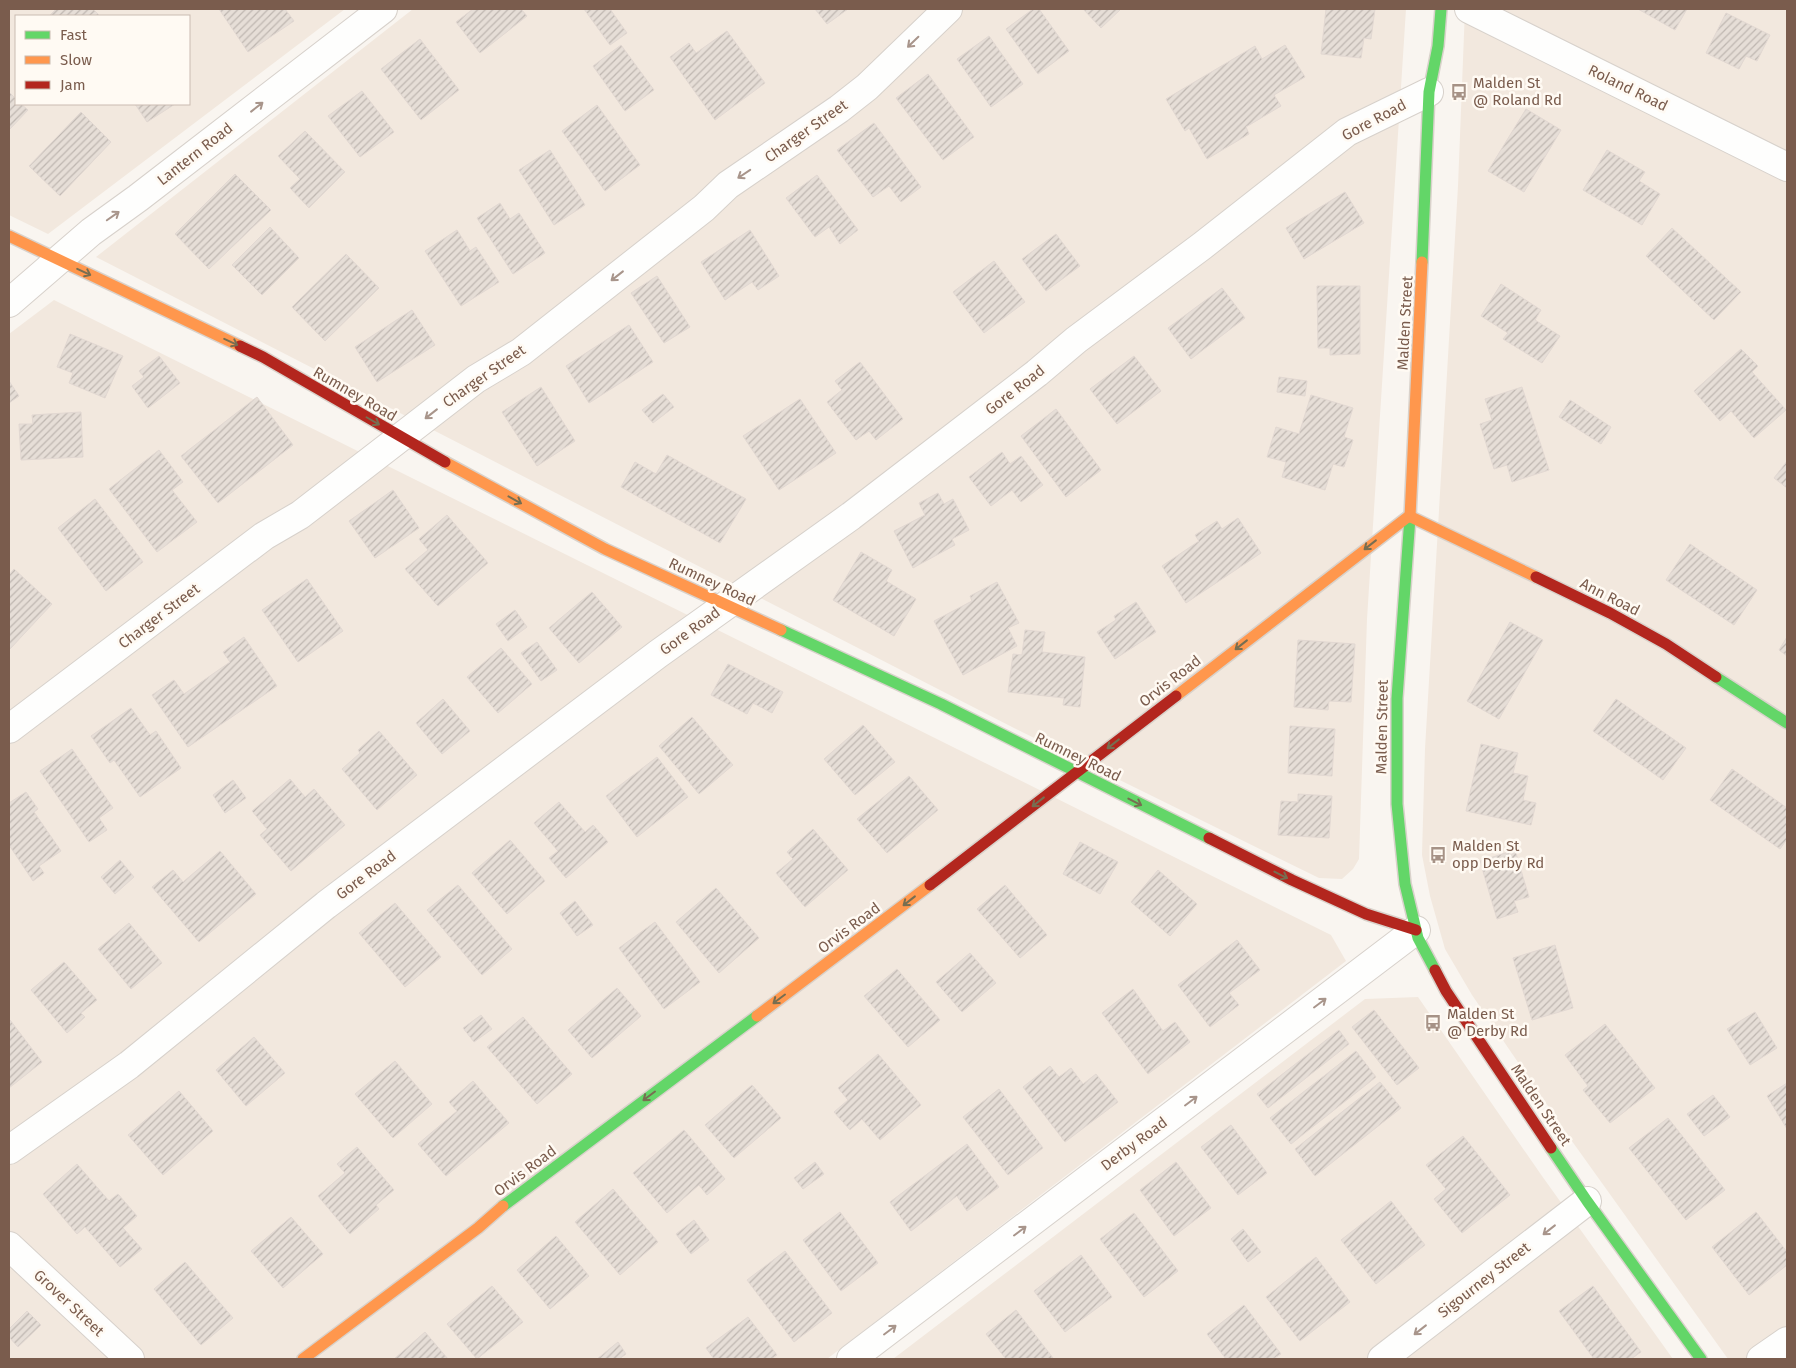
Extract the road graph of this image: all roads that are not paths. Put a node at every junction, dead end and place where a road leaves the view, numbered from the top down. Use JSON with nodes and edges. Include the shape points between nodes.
{"nodes":[{"id":1,"x":383,"y":9,"type":"edge"},
{"id":2,"x":948,"y":9,"type":"edge"},
{"id":3,"x":1441,"y":9,"type":"edge"},
{"id":4,"x":1469,"y":9,"type":"edge"},
{"id":5,"x":1429,"y":92,"type":"junction"},
{"id":6,"x":1787,"y":167,"type":"edge"},
{"id":7,"x":9,"y":236,"type":"edge"},
{"id":8,"x":59,"y":260,"type":"junction"},
{"id":9,"x":9,"y":303,"type":"edge"},
{"id":10,"x":400,"y":437,"type":"junction"},
{"id":11,"x":1409,"y":516,"type":"junction"},
{"id":12,"x":726,"y":605,"type":"junction"},
{"id":13,"x":1787,"y":723,"type":"edge"},
{"id":14,"x":9,"y":729,"type":"edge"},
{"id":15,"x":1076,"y":772,"type":"junction"},
{"id":16,"x":1416,"y":930,"type":"junction"},
{"id":17,"x":9,"y":1150,"type":"edge"},
{"id":18,"x":1587,"y":1200,"type":"junction"},
{"id":19,"x":9,"y":1246,"type":"edge"},
{"id":20,"x":1787,"y":1341,"type":"edge"},
{"id":21,"x":130,"y":1359,"type":"edge"},
{"id":22,"x":303,"y":1359,"type":"edge"},
{"id":23,"x":851,"y":1359,"type":"edge"},
{"id":24,"x":1382,"y":1359,"type":"edge"},
{"id":25,"x":1701,"y":1359,"type":"edge"},
{"id":26,"x":1761,"y":1359,"type":"edge"}],
"edges":[{"from":8,"to":1,"type":"street","name":"Lantern Road","one_way":true,"via":[[91,232]]},
{"from":2,"to":10,"type":"street","name":"Charger Street","one_way":true,"via":[[839,110],[728,185],[704,208],[521,352],[476,379]]},
{"from":3,"to":5,"type":"street","name":"Malden Street"},
{"from":4,"to":6,"type":"street","name":"Roland Road"},
{"from":5,"to":11,"type":"street","name":"Malden Street"},
{"from":5,"to":12,"type":"street","name":"Gore Road","via":[[1347,132],[851,516]]},
{"from":7,"to":8,"type":"street","name":"Rumney Road"},
{"from":8,"to":9,"type":"street","name":"Lantern Road"},
{"from":8,"to":10,"type":"street","name":"Rumney Road","one_way":true,"via":[[263,357]]},
{"from":10,"to":12,"type":"street","name":"Rumney Road","one_way":true,"via":[[604,549]]},
{"from":10,"to":14,"type":"street","name":"Charger Street","via":[[300,515],[264,536]]},
{"from":11,"to":13,"type":"street","name":"Ann Road","via":[[1666,644]]},
{"from":11,"to":15,"type":"street","name":"Orvis Road","one_way":true},
{"from":11,"to":16,"type":"street","name":"Malden Street","via":[[1397,698],[1397,804],[1405,884]]},
{"from":12,"to":15,"type":"street","name":"Rumney Road"},
{"from":12,"to":17,"type":"street","name":"Gore Road","via":[[326,905],[129,1065]]},
{"from":15,"to":16,"type":"street","name":"Rumney Road","one_way":true,"via":[[1292,880],[1366,914]]},
{"from":15,"to":22,"type":"street","name":"Orvis Road","one_way":true,"via":[[894,914],[506,1203],[478,1228]]},
{"from":16,"to":18,"type":"street","name":"Malden Street","via":[[1446,991]]},
{"from":23,"to":16,"type":"street","name":"Derby Road","one_way":true},
{"from":18,"to":24,"type":"street","name":"Sigourney Street","one_way":true},
{"from":18,"to":25,"type":"street","name":"Malden Street"},
{"from":19,"to":21,"type":"street","name":"Grover Street"},
{"from":20,"to":26,"type":"street"}]}
